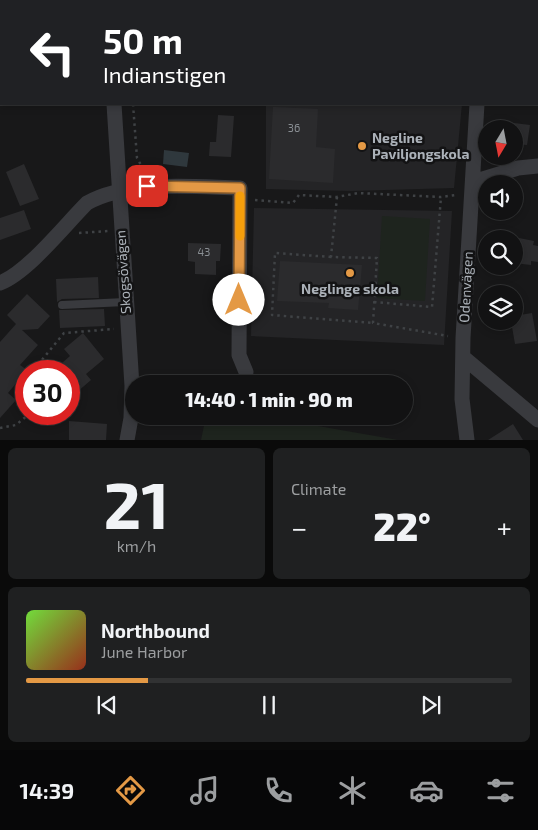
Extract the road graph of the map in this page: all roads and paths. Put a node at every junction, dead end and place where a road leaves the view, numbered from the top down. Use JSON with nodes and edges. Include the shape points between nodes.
{"nodes":[{"id":1,"x":114,"y":105,"type":"edge"},
{"id":2,"x":133,"y":105,"type":"edge"},
{"id":3,"x":477,"y":105,"type":"edge"},
{"id":4,"x":538,"y":166,"type":"edge"},
{"id":5,"x":473,"y":182,"type":"junction"},
{"id":6,"x":147,"y":186,"type":"junction"},
{"id":7,"x":118,"y":193,"type":"junction"},
{"id":8,"x":458,"y":195,"type":"dead end"},
{"id":9,"x":441,"y":197,"type":"junction"},
{"id":10,"x":337,"y":198,"type":"junction"},
{"id":11,"x":252,"y":199,"type":"dead end"},
{"id":12,"x":331,"y":257,"type":"junction"},
{"id":13,"x":0,"y":283,"type":"edge"},
{"id":14,"x":125,"y":302,"type":"junction"},
{"id":15,"x":374,"y":302,"type":"junction"},
{"id":16,"x":62,"y":305,"type":"dead end"},
{"id":17,"x":372,"y":323,"type":"junction"},
{"id":18,"x":118,"y":328,"type":"dead end"},
{"id":19,"x":463,"y":338,"type":"junction"},
{"id":20,"x":463,"y":357,"type":"junction"},
{"id":21,"x":42,"y":360,"type":"edge"},
{"id":22,"x":246,"y":372,"type":"dead end"},
{"id":23,"x":538,"y":420,"type":"edge"},
{"id":24,"x":16,"y":425,"type":"edge"},
{"id":25,"x":0,"y":428,"type":"edge"},
{"id":26,"x":127,"y":440,"type":"edge"},
{"id":27,"x":467,"y":440,"type":"edge"}],
"edges":[{"from":1,"to":7,"type":"street","name":"Skogsövägen"},
{"from":2,"to":6,"type":"path","via":[[137,158],[146,173]]},
{"from":3,"to":5,"type":"street","name":"Odenvägen"},
{"from":4,"to":5,"type":"street","via":[[518,168]]},
{"from":5,"to":19,"type":"street","name":"Odenvägen"},
{"from":6,"to":7,"type":"street"},
{"from":6,"to":22,"type":"street","via":[[240,188],[239,355]]},
{"from":7,"to":13,"type":"street","via":[[99,196],[87,203],[22,269],[10,280]]},
{"from":7,"to":14,"type":"street","name":"Skogsövägen"},
{"from":8,"to":9,"type":"path"},
{"from":9,"to":10,"type":"path","via":[[358,193]]},
{"from":9,"to":15,"type":"path","via":[[432,307]]},
{"from":10,"to":11,"type":"path","via":[[299,195],[293,203]]},
{"from":10,"to":12,"type":"path"},
{"from":12,"to":15,"type":"path","via":[[377,258]]},
{"from":12,"to":17,"type":"path","via":[[275,253],[272,315]]},
{"from":14,"to":16,"type":"lane"},
{"from":14,"to":26,"type":"street","name":"Skogsövägen","via":[[132,386]]},
{"from":15,"to":17,"type":"path"},
{"from":17,"to":19,"type":"path"},
{"from":18,"to":21,"type":"path","via":[[64,333]]},
{"from":19,"to":20,"type":"street","name":"Odenvägen"},
{"from":20,"to":23,"type":"street"},
{"from":20,"to":27,"type":"street","name":"Odenvägen","via":[[462,399]]},
{"from":24,"to":25,"type":"path"}]}
